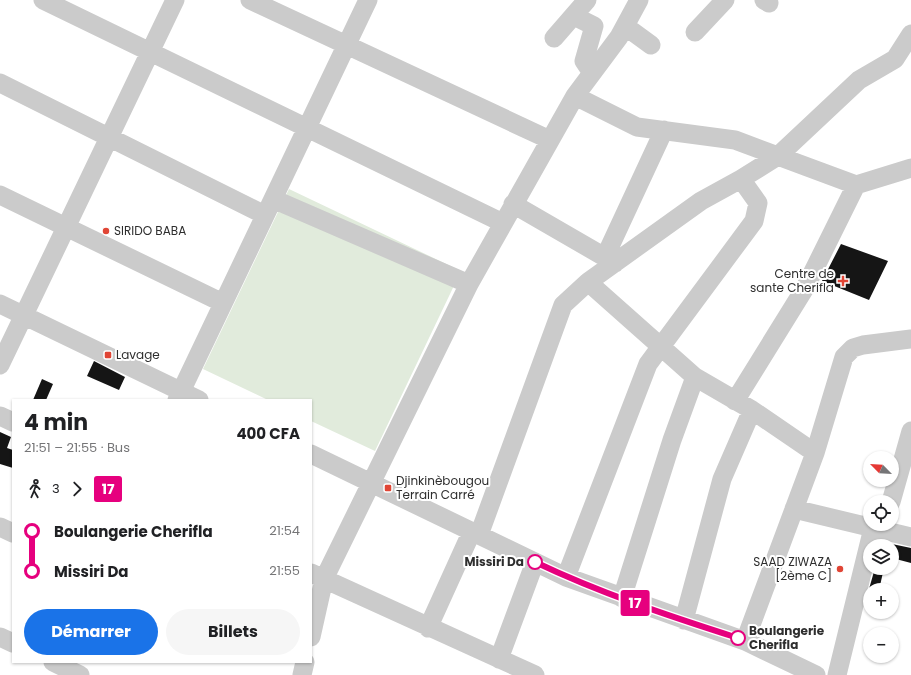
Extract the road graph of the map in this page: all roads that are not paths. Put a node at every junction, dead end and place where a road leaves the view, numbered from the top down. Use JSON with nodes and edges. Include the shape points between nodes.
{"nodes":[{"id":1,"x":44,"y":0,"type":"edge"},
{"id":2,"x":175,"y":0,"type":"edge"},
{"id":3,"x":250,"y":0,"type":"edge"},
{"id":4,"x":368,"y":0,"type":"edge"},
{"id":5,"x":587,"y":0,"type":"edge"},
{"id":6,"x":639,"y":0,"type":"edge"},
{"id":7,"x":725,"y":0,"type":"edge"},
{"id":8,"x":574,"y":16,"type":"junction"},
{"id":9,"x":625,"y":26,"type":"junction"},
{"id":10,"x":695,"y":32,"type":"dead end"},
{"id":11,"x":911,"y":34,"type":"edge"},
{"id":12,"x":554,"y":38,"type":"dead end"},
{"id":13,"x":346,"y":45,"type":"junction"},
{"id":14,"x":650,"y":45,"type":"dead end"},
{"id":15,"x":150,"y":52,"type":"junction"},
{"id":16,"x":592,"y":74,"type":"junction"},
{"id":17,"x":0,"y":83,"type":"edge"},
{"id":18,"x":575,"y":96,"type":"junction"},
{"id":19,"x":307,"y":128,"type":"junction"},
{"id":20,"x":664,"y":130,"type":"junction"},
{"id":21,"x":109,"y":137,"type":"junction"},
{"id":22,"x":550,"y":140,"type":"junction"},
{"id":23,"x":778,"y":156,"type":"junction"},
{"id":24,"x":911,"y":168,"type":"edge"},
{"id":25,"x":741,"y":180,"type":"junction"},
{"id":26,"x":856,"y":185,"type":"junction"},
{"id":27,"x":0,"y":195,"type":"edge"},
{"id":28,"x":513,"y":204,"type":"junction"},
{"id":29,"x":269,"y":207,"type":"junction"},
{"id":30,"x":503,"y":222,"type":"junction"},
{"id":31,"x":66,"y":227,"type":"junction"},
{"id":32,"x":610,"y":260,"type":"junction"},
{"id":33,"x":588,"y":282,"type":"junction"},
{"id":34,"x":469,"y":284,"type":"junction"},
{"id":35,"x":223,"y":303,"type":"junction"},
{"id":36,"x":0,"y":304,"type":"edge"},
{"id":37,"x":24,"y":316,"type":"junction"},
{"id":38,"x":911,"y":339,"type":"edge"},
{"id":39,"x":661,"y":347,"type":"junction"},
{"id":40,"x":0,"y":365,"type":"edge"},
{"id":41,"x":695,"y":377,"type":"junction"},
{"id":42,"x":179,"y":396,"type":"edge"},
{"id":43,"x":194,"y":399,"type":"edge"},
{"id":44,"x":735,"y":401,"type":"junction"},
{"id":45,"x":752,"y":410,"type":"junction"},
{"id":46,"x":0,"y":416,"type":"edge"},
{"id":47,"x":12,"y":422,"type":"edge"},
{"id":48,"x":911,"y":431,"type":"edge"},
{"id":49,"x":815,"y":453,"type":"junction"},
{"id":50,"x":312,"y":454,"type":"edge"},
{"id":51,"x":372,"y":483,"type":"junction"},
{"id":52,"x":893,"y":495,"type":"edge"},
{"id":53,"x":794,"y":509,"type":"junction"},
{"id":54,"x":863,"y":523,"type":"edge"},
{"id":55,"x":0,"y":527,"type":"edge"},
{"id":56,"x":879,"y":531,"type":"edge"},
{"id":57,"x":894,"y":531,"type":"edge"},
{"id":58,"x":12,"y":533,"type":"edge"},
{"id":59,"x":475,"y":533,"type":"junction"},
{"id":60,"x":911,"y":536,"type":"edge"},
{"id":61,"x":535,"y":562,"type":"junction"},
{"id":62,"x":317,"y":576,"type":"edge"},
{"id":63,"x":566,"y":576,"type":"junction"},
{"id":64,"x":622,"y":598,"type":"junction"},
{"id":65,"x":684,"y":620,"type":"junction"},
{"id":66,"x":312,"y":627,"type":"edge"},
{"id":67,"x":428,"y":628,"type":"junction"},
{"id":68,"x":0,"y":637,"type":"edge"},
{"id":69,"x":745,"y":641,"type":"junction"},
{"id":70,"x":12,"y":643,"type":"edge"},
{"id":71,"x":499,"y":659,"type":"junction"},
{"id":72,"x":52,"y":663,"type":"edge"},
{"id":73,"x":54,"y":663,"type":"edge"},
{"id":74,"x":46,"y":675,"type":"edge"},
{"id":75,"x":80,"y":675,"type":"edge"},
{"id":76,"x":535,"y":675,"type":"edge"},
{"id":77,"x":816,"y":675,"type":"edge"},
{"id":78,"x":837,"y":675,"type":"edge"}],
"edges":[{"from":1,"to":15,"type":"street"},
{"from":2,"to":15,"type":"street"},
{"from":3,"to":13,"type":"street"},
{"from":4,"to":13,"type":"street"},
{"from":5,"to":8,"type":"street"},
{"from":6,"to":9,"type":"street"},
{"from":7,"to":10,"type":"street"},
{"from":8,"to":12,"type":"street"},
{"from":8,"to":16,"type":"street","via":[[594,26],[584,61]]},
{"from":9,"to":14,"type":"street"},
{"from":9,"to":16,"type":"street"},
{"from":11,"to":23,"type":"street","via":[[895,59],[860,80]]},
{"from":13,"to":19,"type":"street"},
{"from":13,"to":22,"type":"street"},
{"from":15,"to":19,"type":"street"},
{"from":15,"to":21,"type":"street"},
{"from":16,"to":18,"type":"street"},
{"from":17,"to":21,"type":"street"},
{"from":18,"to":20,"type":"street","via":[[638,127]]},
{"from":18,"to":22,"type":"street"},
{"from":19,"to":29,"type":"street"},
{"from":19,"to":30,"type":"street"},
{"from":20,"to":23,"type":"street","via":[[735,140]]},
{"from":20,"to":32,"type":"street"},
{"from":21,"to":29,"type":"street"},
{"from":21,"to":31,"type":"street"},
{"from":22,"to":28,"type":"street"},
{"from":23,"to":25,"type":"street"},
{"from":23,"to":26,"type":"street"},
{"from":24,"to":26,"type":"street"},
{"from":25,"to":32,"type":"street","via":[[701,201]]},
{"from":25,"to":39,"type":"street","via":[[758,203],[754,221]]},
{"from":26,"to":44,"type":"street","via":[[805,288]]},
{"from":27,"to":31,"type":"street"},
{"from":28,"to":30,"type":"street"},
{"from":28,"to":32,"type":"street"},
{"from":29,"to":34,"type":"street"},
{"from":29,"to":35,"type":"street"},
{"from":30,"to":34,"type":"street"},
{"from":31,"to":35,"type":"street"},
{"from":31,"to":37,"type":"street"},
{"from":32,"to":33,"type":"street"},
{"from":33,"to":39,"type":"street"},
{"from":33,"to":59,"type":"street","via":[[563,306]]},
{"from":34,"to":51,"type":"street"},
{"from":35,"to":42,"type":"street"},
{"from":36,"to":37,"type":"street"},
{"from":37,"to":40,"type":"street"},
{"from":37,"to":42,"type":"street"},
{"from":38,"to":49,"type":"street","via":[[863,344],[853,348],[844,357]]},
{"from":39,"to":41,"type":"street"},
{"from":39,"to":63,"type":"street","via":[[648,364]]},
{"from":41,"to":44,"type":"street"},
{"from":41,"to":64,"type":"street","via":[[672,440]]},
{"from":42,"to":43,"type":"street"},
{"from":44,"to":45,"type":"street"},
{"from":45,"to":49,"type":"street"},
{"from":45,"to":65,"type":"street","via":[[722,479]]},
{"from":46,"to":47,"type":"street"},
{"from":48,"to":52,"type":"street"},
{"from":49,"to":53,"type":"street"},
{"from":50,"to":51,"type":"street"},
{"from":51,"to":59,"type":"street"},
{"from":51,"to":62,"type":"street"},
{"from":53,"to":54,"type":"street"},
{"from":53,"to":69,"type":"street"},
{"from":55,"to":58,"type":"street"},
{"from":56,"to":78,"type":"street"},
{"from":57,"to":60,"type":"street"},
{"from":59,"to":61,"type":"street"},
{"from":59,"to":67,"type":"street"},
{"from":61,"to":63,"type":"street"},
{"from":61,"to":71,"type":"street"},
{"from":62,"to":66,"type":"street"},
{"from":62,"to":67,"type":"street"},
{"from":63,"to":64,"type":"street"},
{"from":64,"to":65,"type":"street"},
{"from":65,"to":69,"type":"street"},
{"from":67,"to":71,"type":"street"},
{"from":68,"to":70,"type":"street"},
{"from":69,"to":77,"type":"street"},
{"from":71,"to":76,"type":"street"},
{"from":72,"to":74,"type":"street"},
{"from":73,"to":75,"type":"street"}]}
